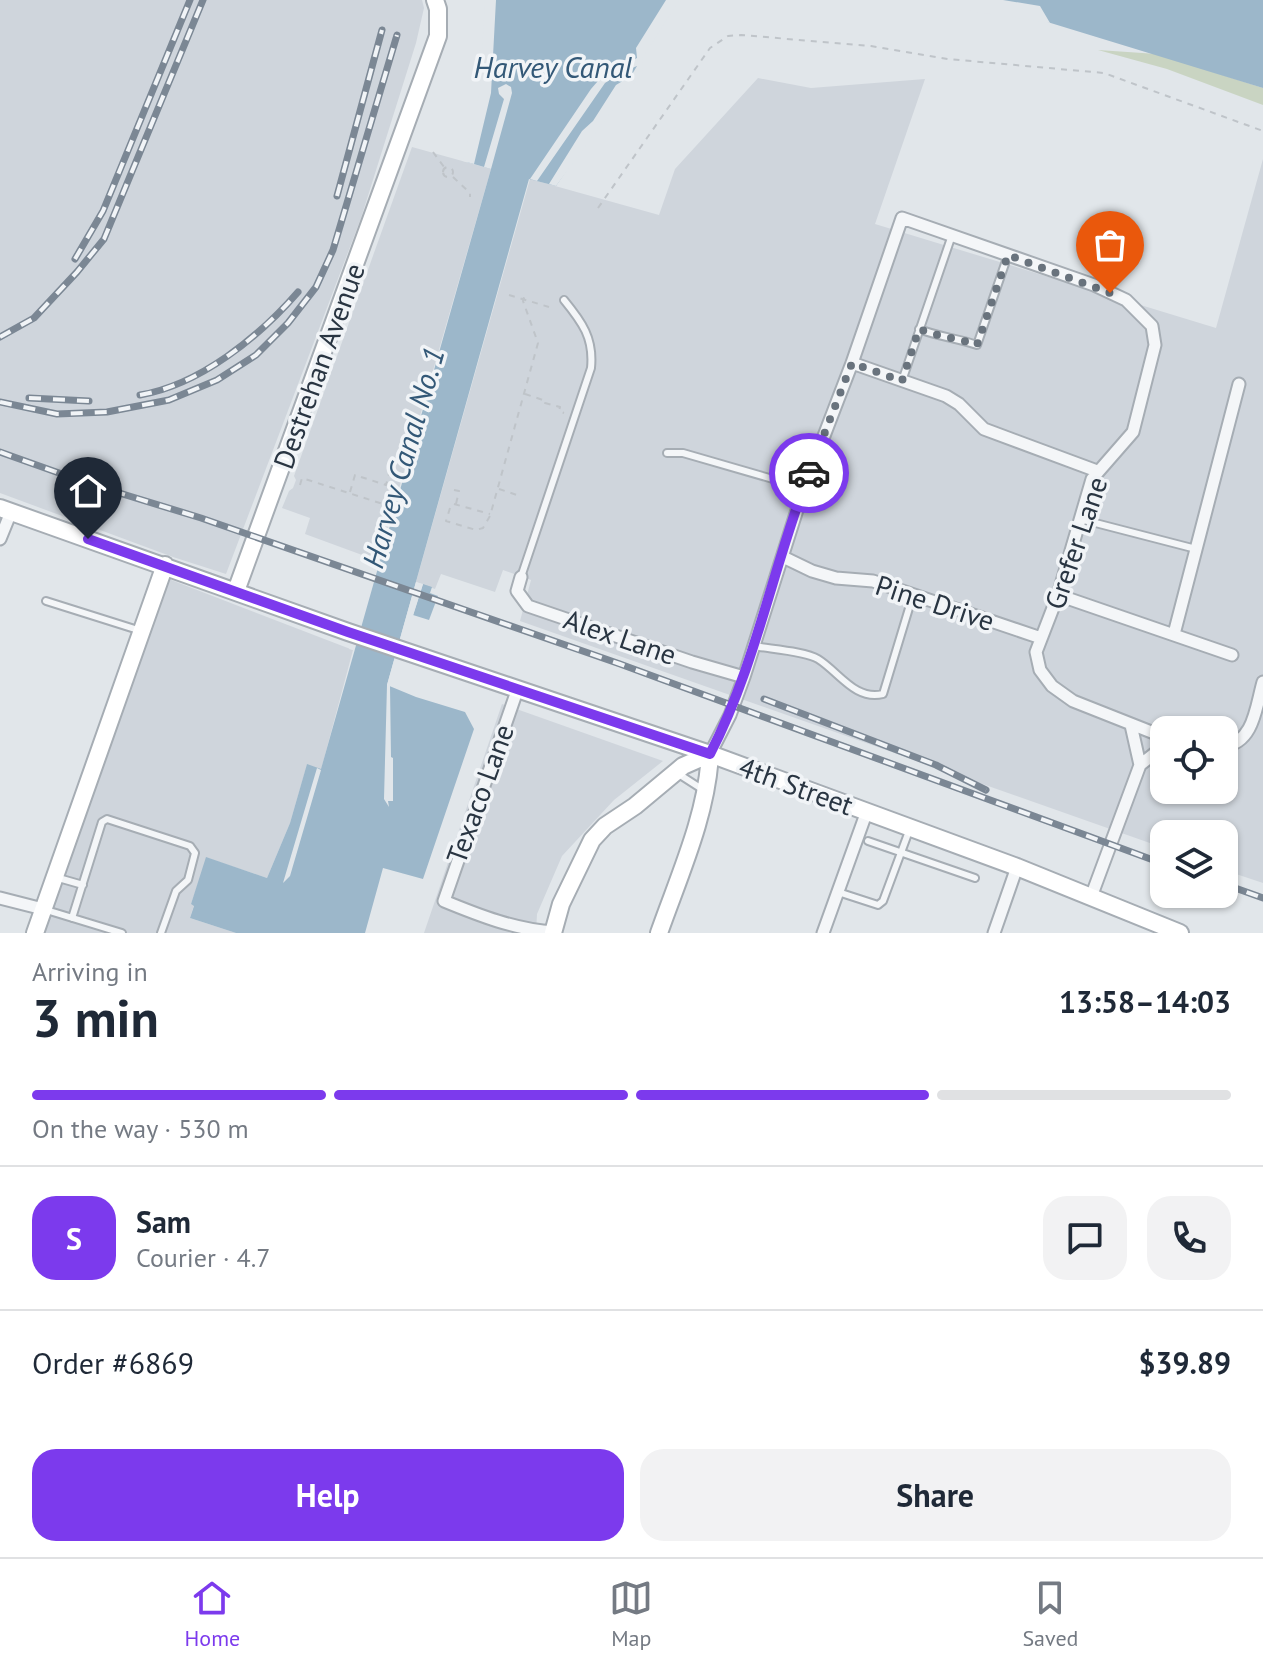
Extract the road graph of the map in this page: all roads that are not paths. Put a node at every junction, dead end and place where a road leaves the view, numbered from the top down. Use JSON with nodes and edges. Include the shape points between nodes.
{"nodes":[{"id":1,"x":435,"y":0,"type":"edge"},
{"id":2,"x":952,"y":235,"type":"junction"},
{"id":3,"x":1008,"y":255,"type":"junction"},
{"id":4,"x":564,"y":300,"type":"dead end"},
{"id":5,"x":919,"y":329,"type":"junction"},
{"id":6,"x":852,"y":363,"type":"junction"},
{"id":7,"x":902,"y":381,"type":"junction"},
{"id":8,"x":1239,"y":384,"type":"dead end"},
{"id":9,"x":667,"y":453,"type":"dead end"},
{"id":10,"x":1097,"y":471,"type":"junction"},
{"id":11,"x":804,"y":488,"type":"junction"},
{"id":12,"x":6,"y":510,"type":"edge"},
{"id":13,"x":1080,"y":519,"type":"junction"},
{"id":14,"x":0,"y":539,"type":"edge"},
{"id":15,"x":1196,"y":549,"type":"junction"},
{"id":16,"x":783,"y":557,"type":"junction"},
{"id":17,"x":165,"y":565,"type":"junction"},
{"id":18,"x":521,"y":577,"type":"joint"},
{"id":19,"x":236,"y":591,"type":"junction"},
{"id":20,"x":913,"y":595,"type":"junction"},
{"id":21,"x":1058,"y":595,"type":"junction"},
{"id":22,"x":46,"y":601,"type":"dead end"},
{"id":23,"x":142,"y":631,"type":"junction"},
{"id":24,"x":1174,"y":634,"type":"junction"},
{"id":25,"x":1041,"y":638,"type":"junction"},
{"id":26,"x":754,"y":646,"type":"junction"},
{"id":27,"x":1232,"y":655,"type":"dead end"},
{"id":28,"x":744,"y":677,"type":"junction"},
{"id":29,"x":1263,"y":682,"type":"edge"},
{"id":30,"x":518,"y":688,"type":"junction"},
{"id":31,"x":1131,"y":725,"type":"junction"},
{"id":32,"x":1150,"y":732,"type":"edge"},
{"id":33,"x":1238,"y":741,"type":"edge"},
{"id":34,"x":710,"y":754,"type":"junction"},
{"id":35,"x":1150,"y":757,"type":"edge"},
{"id":36,"x":1140,"y":765,"type":"junction"},
{"id":37,"x":676,"y":773,"type":"junction"},
{"id":38,"x":705,"y":791,"type":"junction"},
{"id":39,"x":867,"y":811,"type":"junction"},
{"id":40,"x":910,"y":828,"type":"junction"},
{"id":41,"x":868,"y":841,"type":"dead end"},
{"id":42,"x":901,"y":852,"type":"junction"},
{"id":43,"x":1017,"y":867,"type":"junction"},
{"id":44,"x":55,"y":877,"type":"junction"},
{"id":45,"x":975,"y":878,"type":"dead end"},
{"id":46,"x":83,"y":885,"type":"junction"},
{"id":47,"x":838,"y":892,"type":"junction"},
{"id":48,"x":1091,"y":897,"type":"junction"},
{"id":49,"x":0,"y":898,"type":"edge"},
{"id":50,"x":43,"y":909,"type":"junction"},
{"id":51,"x":72,"y":918,"type":"junction"},
{"id":52,"x":554,"y":932,"type":"edge"},
{"id":53,"x":1173,"y":932,"type":"edge"},
{"id":54,"x":35,"y":933,"type":"edge"},
{"id":55,"x":122,"y":933,"type":"edge"},
{"id":56,"x":161,"y":933,"type":"edge"},
{"id":57,"x":659,"y":933,"type":"edge"},
{"id":58,"x":823,"y":933,"type":"edge"},
{"id":59,"x":994,"y":933,"type":"edge"}],
"edges":[{"from":1,"to":19,"type":"main road","name":"Destrehan Avenue","via":[[438,36]]},
{"from":2,"to":3,"type":"street"},
{"from":2,"to":5,"type":"lane"},
{"from":2,"to":6,"type":"street","via":[[902,218]]},
{"from":3,"to":5,"type":"lane","via":[[977,345]]},
{"from":3,"to":10,"type":"street","name":"Grefer Lane","via":[[1126,300],[1152,326],[1155,345],[1133,432]]},
{"from":4,"to":18,"type":"lane","via":[[590,338],[591,368]]},
{"from":5,"to":7,"type":"lane"},
{"from":6,"to":7,"type":"street"},
{"from":6,"to":11,"type":"street"},
{"from":7,"to":10,"type":"street","via":[[946,396],[984,429]]},
{"from":8,"to":15,"type":"street"},
{"from":9,"to":11,"type":"lane"},
{"from":10,"to":13,"type":"street","name":"Grefer Lane"},
{"from":11,"to":16,"type":"street"},
{"from":12,"to":14,"type":"street"},
{"from":12,"to":17,"type":"main road","name":"4th Street"},
{"from":13,"to":15,"type":"lane"},
{"from":13,"to":21,"type":"street","name":"Grefer Lane"},
{"from":15,"to":24,"type":"street"},
{"from":16,"to":20,"type":"street","name":"Pine Drive","via":[[824,574],[873,581]]},
{"from":16,"to":26,"type":"street"},
{"from":17,"to":19,"type":"main road","name":"4th Street"},
{"from":17,"to":23,"type":"main road"},
{"from":18,"to":28,"type":"street","name":"Alex Lane","via":[[517,591],[528,606]]},
{"from":19,"to":30,"type":"main road","name":"4th Street"},
{"from":20,"to":25,"type":"street","name":"Pine Drive"},
{"from":20,"to":26,"type":"lane","via":[[883,694],[873,697],[852,688],[815,657]]},
{"from":21,"to":24,"type":"street"},
{"from":21,"to":25,"type":"street","name":"Grefer Lane"},
{"from":22,"to":23,"type":"lane"},
{"from":23,"to":44,"type":"main road"},
{"from":24,"to":27,"type":"street"},
{"from":25,"to":31,"type":"street","name":"Grefer Lane","via":[[1036,652],[1040,670],[1052,686],[1073,701]]},
{"from":26,"to":28,"type":"street"},
{"from":28,"to":34,"type":"street"},
{"from":29,"to":33,"type":"street","via":[[1249,731]]},
{"from":30,"to":34,"type":"main road","name":"4th Street"},
{"from":30,"to":52,"type":"street","name":"Texaco Lane","via":[[444,901]]},
{"from":31,"to":32,"type":"street","name":"Grefer Lane"},
{"from":31,"to":36,"type":"street"},
{"from":34,"to":37,"type":"main road"},
{"from":34,"to":38,"type":"main road"},
{"from":34,"to":39,"type":"main road","name":"4th Street"},
{"from":35,"to":36,"type":"street"},
{"from":36,"to":48,"type":"street"},
{"from":37,"to":38,"type":"lane"},
{"from":37,"to":52,"type":"main road","via":[[592,840],[561,904]]},
{"from":38,"to":57,"type":"main road"},
{"from":39,"to":40,"type":"main road","name":"4th Street"},
{"from":39,"to":47,"type":"street"},
{"from":40,"to":42,"type":"lane"},
{"from":40,"to":43,"type":"main road","name":"4th Street"},
{"from":41,"to":42,"type":"lane"},
{"from":42,"to":45,"type":"lane"},
{"from":42,"to":47,"type":"lane","via":[[878,905]]},
{"from":43,"to":48,"type":"main road","name":"4th Street"},
{"from":43,"to":59,"type":"street"},
{"from":44,"to":46,"type":"lane"},
{"from":44,"to":50,"type":"main road"},
{"from":46,"to":51,"type":"lane"},
{"from":46,"to":56,"type":"lane","via":[[107,819],[190,846],[195,853],[188,880],[176,891]]},
{"from":47,"to":58,"type":"street"},
{"from":48,"to":53,"type":"main road","name":"4th Street"},
{"from":49,"to":50,"type":"street"},
{"from":50,"to":51,"type":"lane"},
{"from":50,"to":54,"type":"main road"},
{"from":51,"to":55,"type":"lane"}]}
